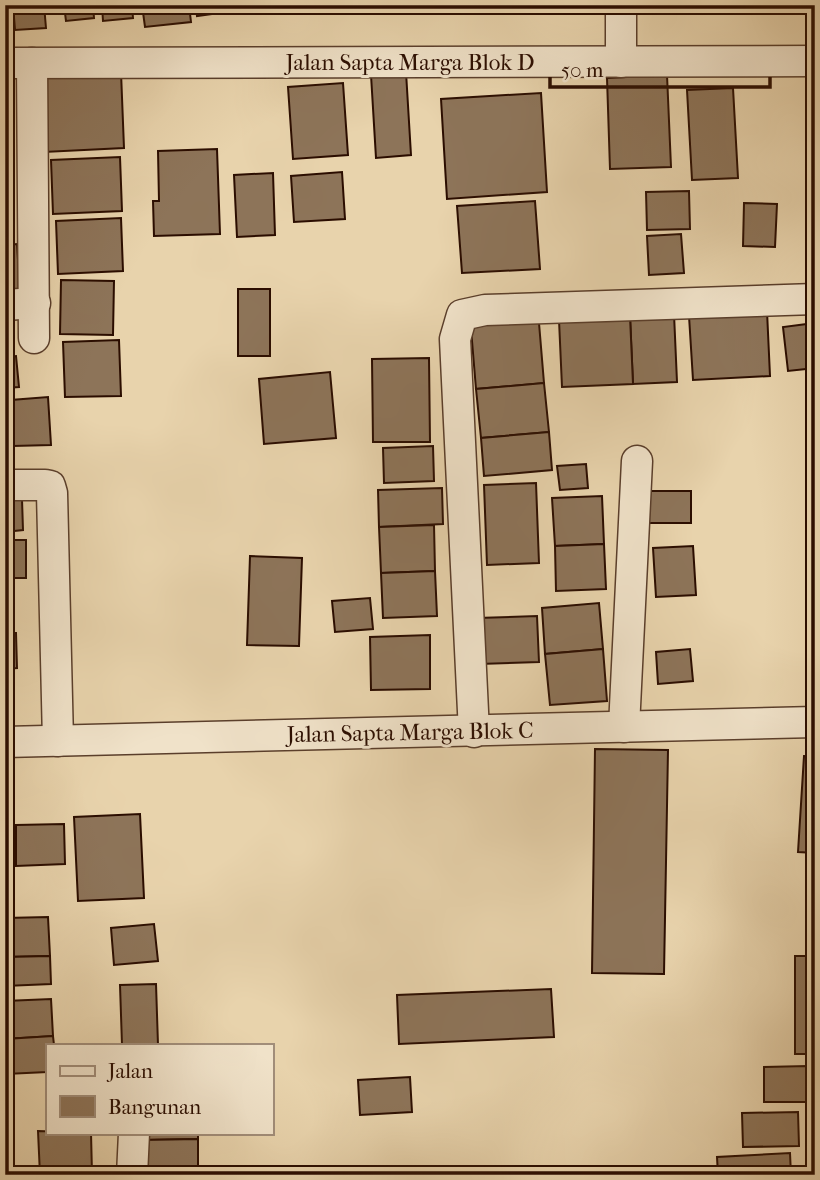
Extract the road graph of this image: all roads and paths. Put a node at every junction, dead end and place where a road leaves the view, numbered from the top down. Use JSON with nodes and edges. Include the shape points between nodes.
{"nodes":[{"id":1,"x":621,"y":5,"type":"edge"},
{"id":2,"x":815,"y":61,"type":"edge"},
{"id":3,"x":621,"y":62,"type":"junction"},
{"id":4,"x":19,"y":63,"type":"edge"},
{"id":5,"x":815,"y":299,"type":"edge"},
{"id":6,"x":35,"y":303,"type":"junction"},
{"id":7,"x":5,"y":305,"type":"edge"},
{"id":8,"x":34,"y":338,"type":"dead end"},
{"id":9,"x":637,"y":461,"type":"dead end"},
{"id":10,"x":5,"y":485,"type":"edge"},
{"id":11,"x":815,"y":722,"type":"edge"},
{"id":12,"x":624,"y":727,"type":"junction"},
{"id":13,"x":474,"y":732,"type":"junction"},
{"id":14,"x":58,"y":741,"type":"junction"},
{"id":15,"x":5,"y":742,"type":"edge"},
{"id":16,"x":134,"y":1134,"type":"edge"},
{"id":17,"x":132,"y":1175,"type":"edge"}],
"edges":[{"from":1,"to":3,"type":"street"},
{"from":2,"to":3,"type":"street","name":"Jalan Sapta Marga Blok D"},
{"from":3,"to":4,"type":"street","name":"Jalan Sapta Marga Blok D"},
{"from":4,"to":6,"type":"street"},
{"from":5,"to":13,"type":"street","via":[[485,310],[462,315],[455,340]]},
{"from":6,"to":7,"type":"street"},
{"from":6,"to":8,"type":"street"},
{"from":9,"to":12,"type":"street"},
{"from":10,"to":14,"type":"street","via":[[45,485],[52,493]]},
{"from":11,"to":12,"type":"street","name":"Jalan Sapta Marga Blok C"},
{"from":12,"to":13,"type":"street","name":"Jalan Sapta Marga Blok C"},
{"from":13,"to":14,"type":"street","name":"Jalan Sapta Marga Blok C"},
{"from":14,"to":15,"type":"street","name":"Jalan Sapta Marga Blok C"},
{"from":16,"to":17,"type":"street"}]}
